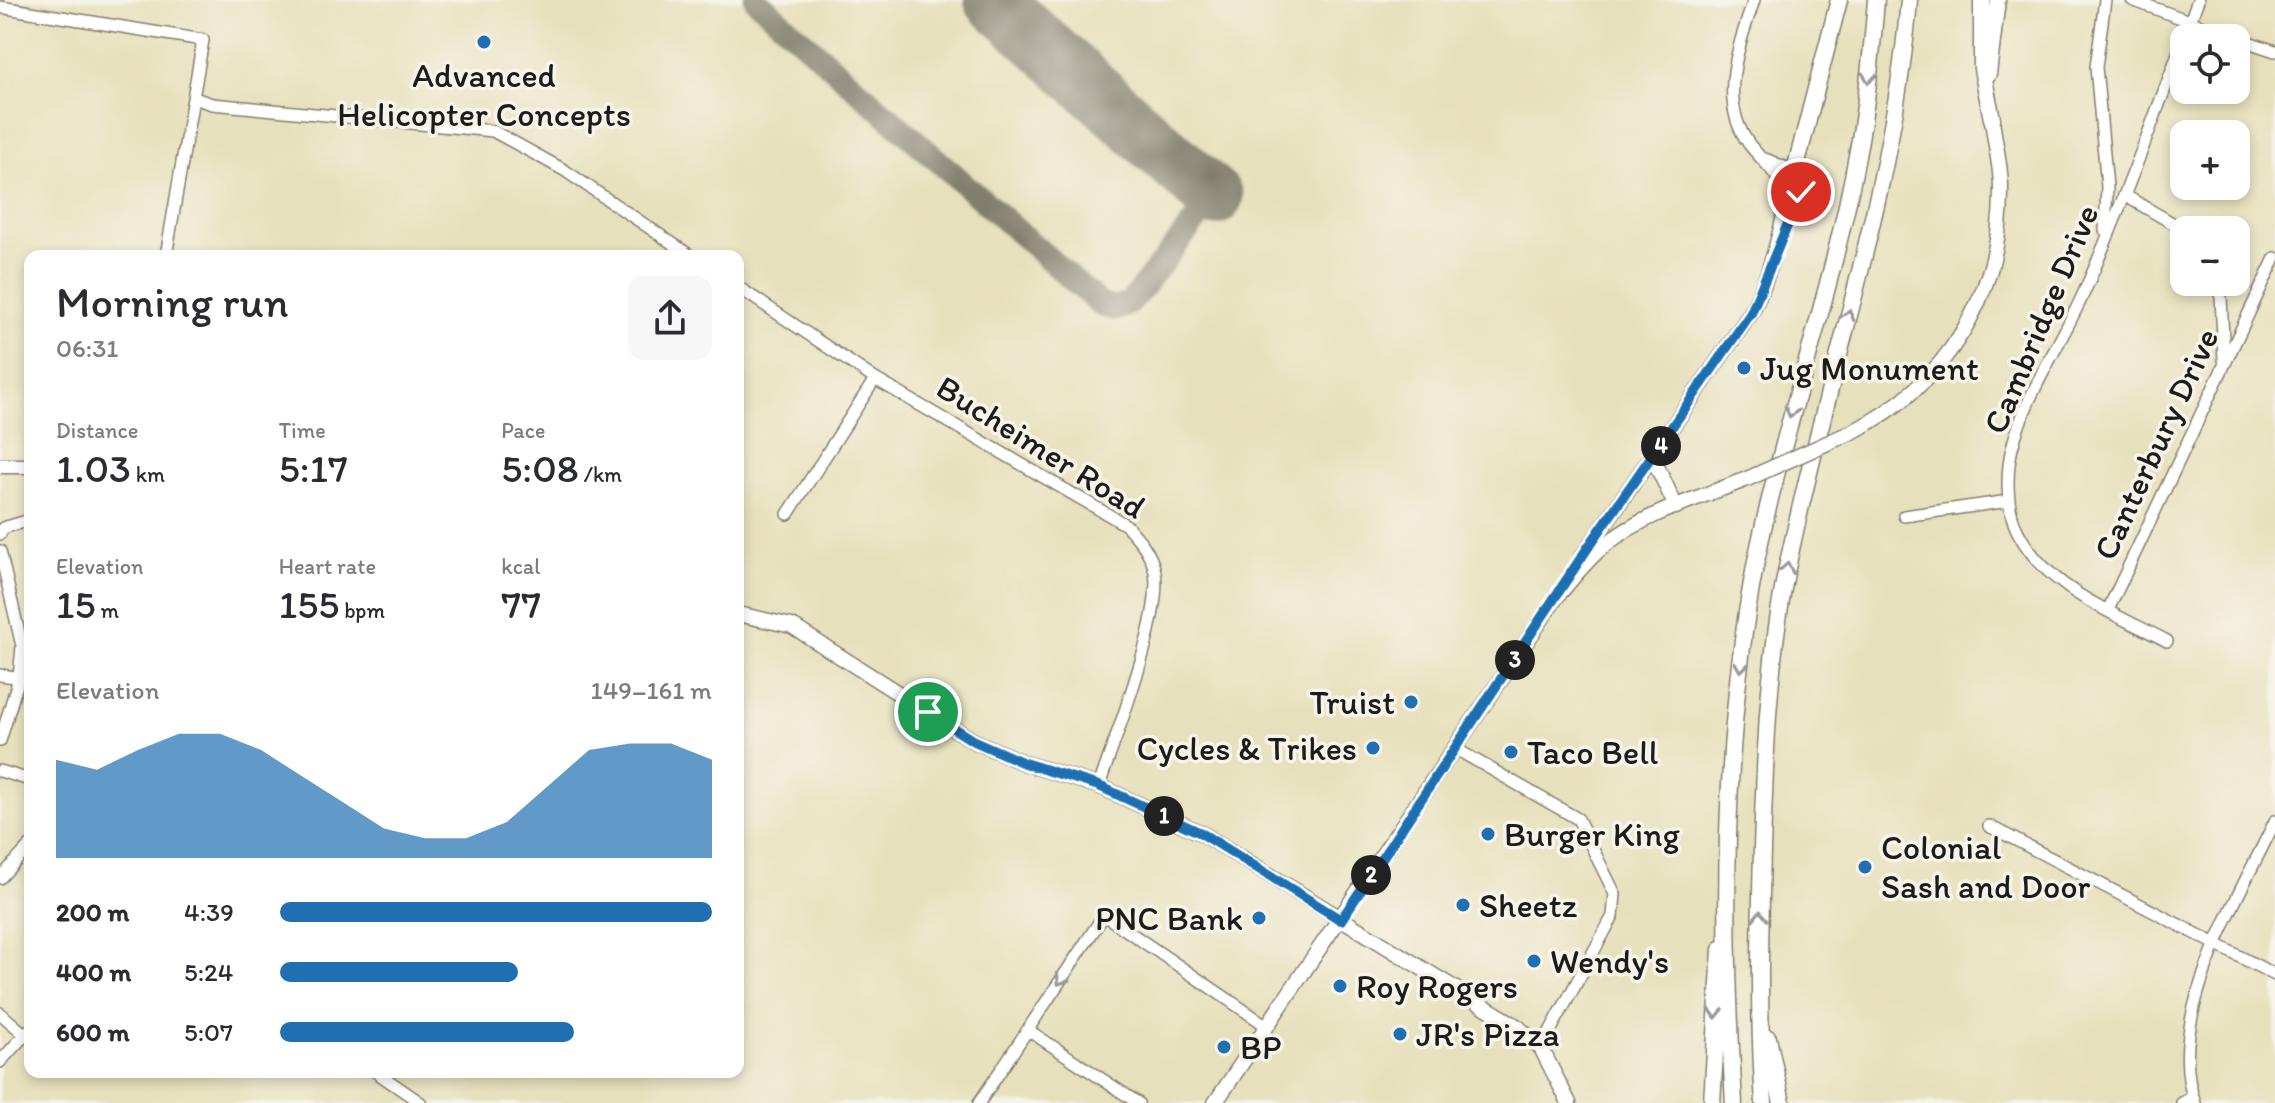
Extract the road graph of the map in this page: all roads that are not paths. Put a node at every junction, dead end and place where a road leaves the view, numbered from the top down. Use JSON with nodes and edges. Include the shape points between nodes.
{"nodes":[{"id":1,"x":1754,"y":0,"type":"edge"},
{"id":2,"x":1839,"y":0,"type":"edge"},
{"id":3,"x":1876,"y":0,"type":"edge"},
{"id":4,"x":1909,"y":0,"type":"edge"},
{"id":5,"x":1982,"y":0,"type":"edge"},
{"id":6,"x":1998,"y":0,"type":"edge"},
{"id":7,"x":2105,"y":0,"type":"edge"},
{"id":8,"x":2132,"y":0,"type":"edge"},
{"id":9,"x":2198,"y":0,"type":"edge"},
{"id":10,"x":0,"y":7,"type":"edge"},
{"id":11,"x":2190,"y":23,"type":"junction"},
{"id":12,"x":2193,"y":24,"type":"edge"},
{"id":13,"x":2250,"y":43,"type":"edge"},
{"id":14,"x":2275,"y":51,"type":"edge"},
{"id":15,"x":194,"y":98,"type":"junction"},
{"id":16,"x":1992,"y":119,"type":"junction"},
{"id":17,"x":1762,"y":158,"type":"junction"},
{"id":18,"x":1795,"y":170,"type":"junction"},
{"id":19,"x":2124,"y":195,"type":"junction"},
{"id":20,"x":1784,"y":214,"type":"junction"},
{"id":21,"x":2170,"y":222,"type":"edge"},
{"id":22,"x":1781,"y":234,"type":"junction"},
{"id":23,"x":2103,"y":248,"type":"junction"},
{"id":24,"x":167,"y":250,"type":"edge"},
{"id":25,"x":682,"y":250,"type":"edge"},
{"id":26,"x":2275,"y":258,"type":"edge"},
{"id":27,"x":744,"y":291,"type":"edge"},
{"id":28,"x":2221,"y":296,"type":"edge"},
{"id":29,"x":2224,"y":364,"type":"junction"},
{"id":30,"x":875,"y":379,"type":"junction"},
{"id":31,"x":1653,"y":458,"type":"junction"},
{"id":32,"x":0,"y":466,"type":"edge"},
{"id":33,"x":24,"y":466,"type":"edge"},
{"id":34,"x":2009,"y":501,"type":"junction"},
{"id":35,"x":1676,"y":507,"type":"junction"},
{"id":36,"x":788,"y":514,"type":"dead end"},
{"id":37,"x":1904,"y":516,"type":"dead end"},
{"id":38,"x":24,"y":522,"type":"edge"},
{"id":39,"x":0,"y":534,"type":"edge"},
{"id":40,"x":0,"y":551,"type":"edge"},
{"id":41,"x":1558,"y":595,"type":"junction"},
{"id":42,"x":2108,"y":610,"type":"junction"},
{"id":43,"x":744,"y":615,"type":"edge"},
{"id":44,"x":2167,"y":641,"type":"dead end"},
{"id":45,"x":0,"y":675,"type":"edge"},
{"id":46,"x":24,"y":678,"type":"edge"},
{"id":47,"x":0,"y":741,"type":"edge"},
{"id":48,"x":1456,"y":749,"type":"junction"},
{"id":49,"x":0,"y":771,"type":"edge"},
{"id":50,"x":24,"y":778,"type":"edge"},
{"id":51,"x":1099,"y":786,"type":"junction"},
{"id":52,"x":2275,"y":821,"type":"edge"},
{"id":53,"x":1989,"y":826,"type":"dead end"},
{"id":54,"x":24,"y":852,"type":"edge"},
{"id":55,"x":0,"y":878,"type":"edge"},
{"id":56,"x":1729,"y":880,"type":"junction"},
{"id":57,"x":1341,"y":920,"type":"junction"},
{"id":58,"x":2216,"y":946,"type":"junction"},
{"id":59,"x":2275,"y":975,"type":"edge"},
{"id":60,"x":1760,"y":994,"type":"junction"},
{"id":61,"x":0,"y":1013,"type":"edge"},
{"id":62,"x":1267,"y":1026,"type":"junction"},
{"id":63,"x":1028,"y":1030,"type":"junction"},
{"id":64,"x":24,"y":1031,"type":"edge"},
{"id":65,"x":24,"y":1038,"type":"edge"},
{"id":66,"x":1541,"y":1048,"type":"junction"},
{"id":67,"x":0,"y":1062,"type":"edge"},
{"id":68,"x":385,"y":1078,"type":"edge"},
{"id":69,"x":2190,"y":1101,"type":"edge"},
{"id":70,"x":421,"y":1103,"type":"edge"},
{"id":71,"x":979,"y":1103,"type":"edge"},
{"id":72,"x":1138,"y":1103,"type":"edge"},
{"id":73,"x":1215,"y":1103,"type":"edge"},
{"id":74,"x":1569,"y":1103,"type":"edge"},
{"id":75,"x":1712,"y":1103,"type":"edge"},
{"id":76,"x":1734,"y":1103,"type":"edge"},
{"id":77,"x":1764,"y":1103,"type":"edge"},
{"id":78,"x":1782,"y":1103,"type":"edge"}],
"edges":[{"from":1,"to":17,"type":"street","via":[[1732,82],[1738,123]]},
{"from":2,"to":18,"type":"highway"},
{"from":3,"to":56,"type":"highway","one_way":true,"via":[[1857,157],[1777,460],[1756,564],[1737,704]]},
{"from":60,"to":4,"type":"highway","one_way":true,"via":[[1765,755],[1777,623],[1799,513],[1888,159]]},
{"from":5,"to":16,"type":"highway","via":[[1982,69]]},
{"from":6,"to":16,"type":"main road","via":[[1989,62]]},
{"from":7,"to":23,"type":"street","via":[[2096,67],[2107,187]]},
{"from":8,"to":11,"type":"street"},
{"from":9,"to":11,"type":"street","name":"Cambridge Drive"},
{"from":10,"to":15,"type":"street","via":[[203,40]]},
{"from":11,"to":12,"type":"street"},
{"from":11,"to":19,"type":"street","name":"Cambridge Drive"},
{"from":13,"to":14,"type":"street"},
{"from":15,"to":24,"type":"street"},
{"from":15,"to":25,"type":"street","via":[[493,131],[564,170]]},
{"from":16,"to":35,"type":"main road","bridge":true,"via":[[2001,209],[1994,261],[1976,310],[1935,372],[1898,405],[1854,431]]},
{"from":17,"to":18,"type":"street"},
{"from":17,"to":20,"type":"street","via":[[1782,185]]},
{"from":18,"to":20,"type":"main road"},
{"from":18,"to":22,"type":"street","via":[[1803,186]]},
{"from":19,"to":21,"type":"street"},
{"from":19,"to":23,"type":"street","name":"Cambridge Drive"},
{"from":20,"to":22,"type":"main road"},
{"from":22,"to":31,"type":"main road","via":[[1751,313]]},
{"from":23,"to":34,"type":"street","name":"Cambridge Drive","via":[[2026,410],[2012,450]]},
{"from":26,"to":29,"type":"street","name":"Canterbury Drive"},
{"from":27,"to":30,"type":"street","name":"Bucheimer Road"},
{"from":28,"to":29,"type":"street"},
{"from":29,"to":42,"type":"street","name":"Canterbury Drive"},
{"from":30,"to":36,"type":"street"},
{"from":30,"to":51,"type":"street","name":"Bucheimer Road","via":[[1126,525],[1146,547],[1155,574],[1153,617]]},
{"from":31,"to":35,"type":"main road"},
{"from":31,"to":41,"type":"main road"},
{"from":32,"to":33,"type":"main road"},
{"from":34,"to":37,"type":"street"},
{"from":34,"to":42,"type":"street","name":"Cambridge Drive","via":[[2017,530],[2039,564],[2065,587]]},
{"from":35,"to":41,"type":"main road","via":[[1603,546]]},
{"from":38,"to":39,"type":"street"},
{"from":40,"to":46,"type":"street"},
{"from":41,"to":48,"type":"main road"},
{"from":42,"to":44,"type":"street","name":"Cambridge Drive"},
{"from":43,"to":51,"type":"main road","via":[[792,626],[972,740]]},
{"from":45,"to":46,"type":"street"},
{"from":46,"to":47,"type":"street"},
{"from":48,"to":57,"type":"main road"},
{"from":48,"to":66,"type":"street","via":[[1578,819],[1615,894],[1613,916]]},
{"from":49,"to":50,"type":"street"},
{"from":51,"to":57,"type":"main road","via":[[1201,833]]},
{"from":52,"to":58,"type":"street"},
{"from":53,"to":58,"type":"street"},
{"from":54,"to":55,"type":"street"},
{"from":56,"to":75,"type":"highway","one_way":true},
{"from":56,"to":76,"type":"highway"},
{"from":57,"to":62,"type":"main road"},
{"from":57,"to":66,"type":"main road","via":[[1505,1018]]},
{"from":58,"to":59,"type":"street"},
{"from":58,"to":69,"type":"street","via":[[2193,1007],[2187,1060]]},
{"from":60,"to":77,"type":"highway"},
{"from":60,"to":78,"type":"highway"},
{"from":61,"to":64,"type":"street"},
{"from":62,"to":63,"type":"street","one_way":true,"via":[[1104,915]]},
{"from":62,"to":73,"type":"main road"},
{"from":63,"to":71,"type":"street"},
{"from":63,"to":72,"type":"street"},
{"from":65,"to":67,"type":"street"},
{"from":66,"to":74,"type":"main road"},
{"from":68,"to":70,"type":"street"}]}
